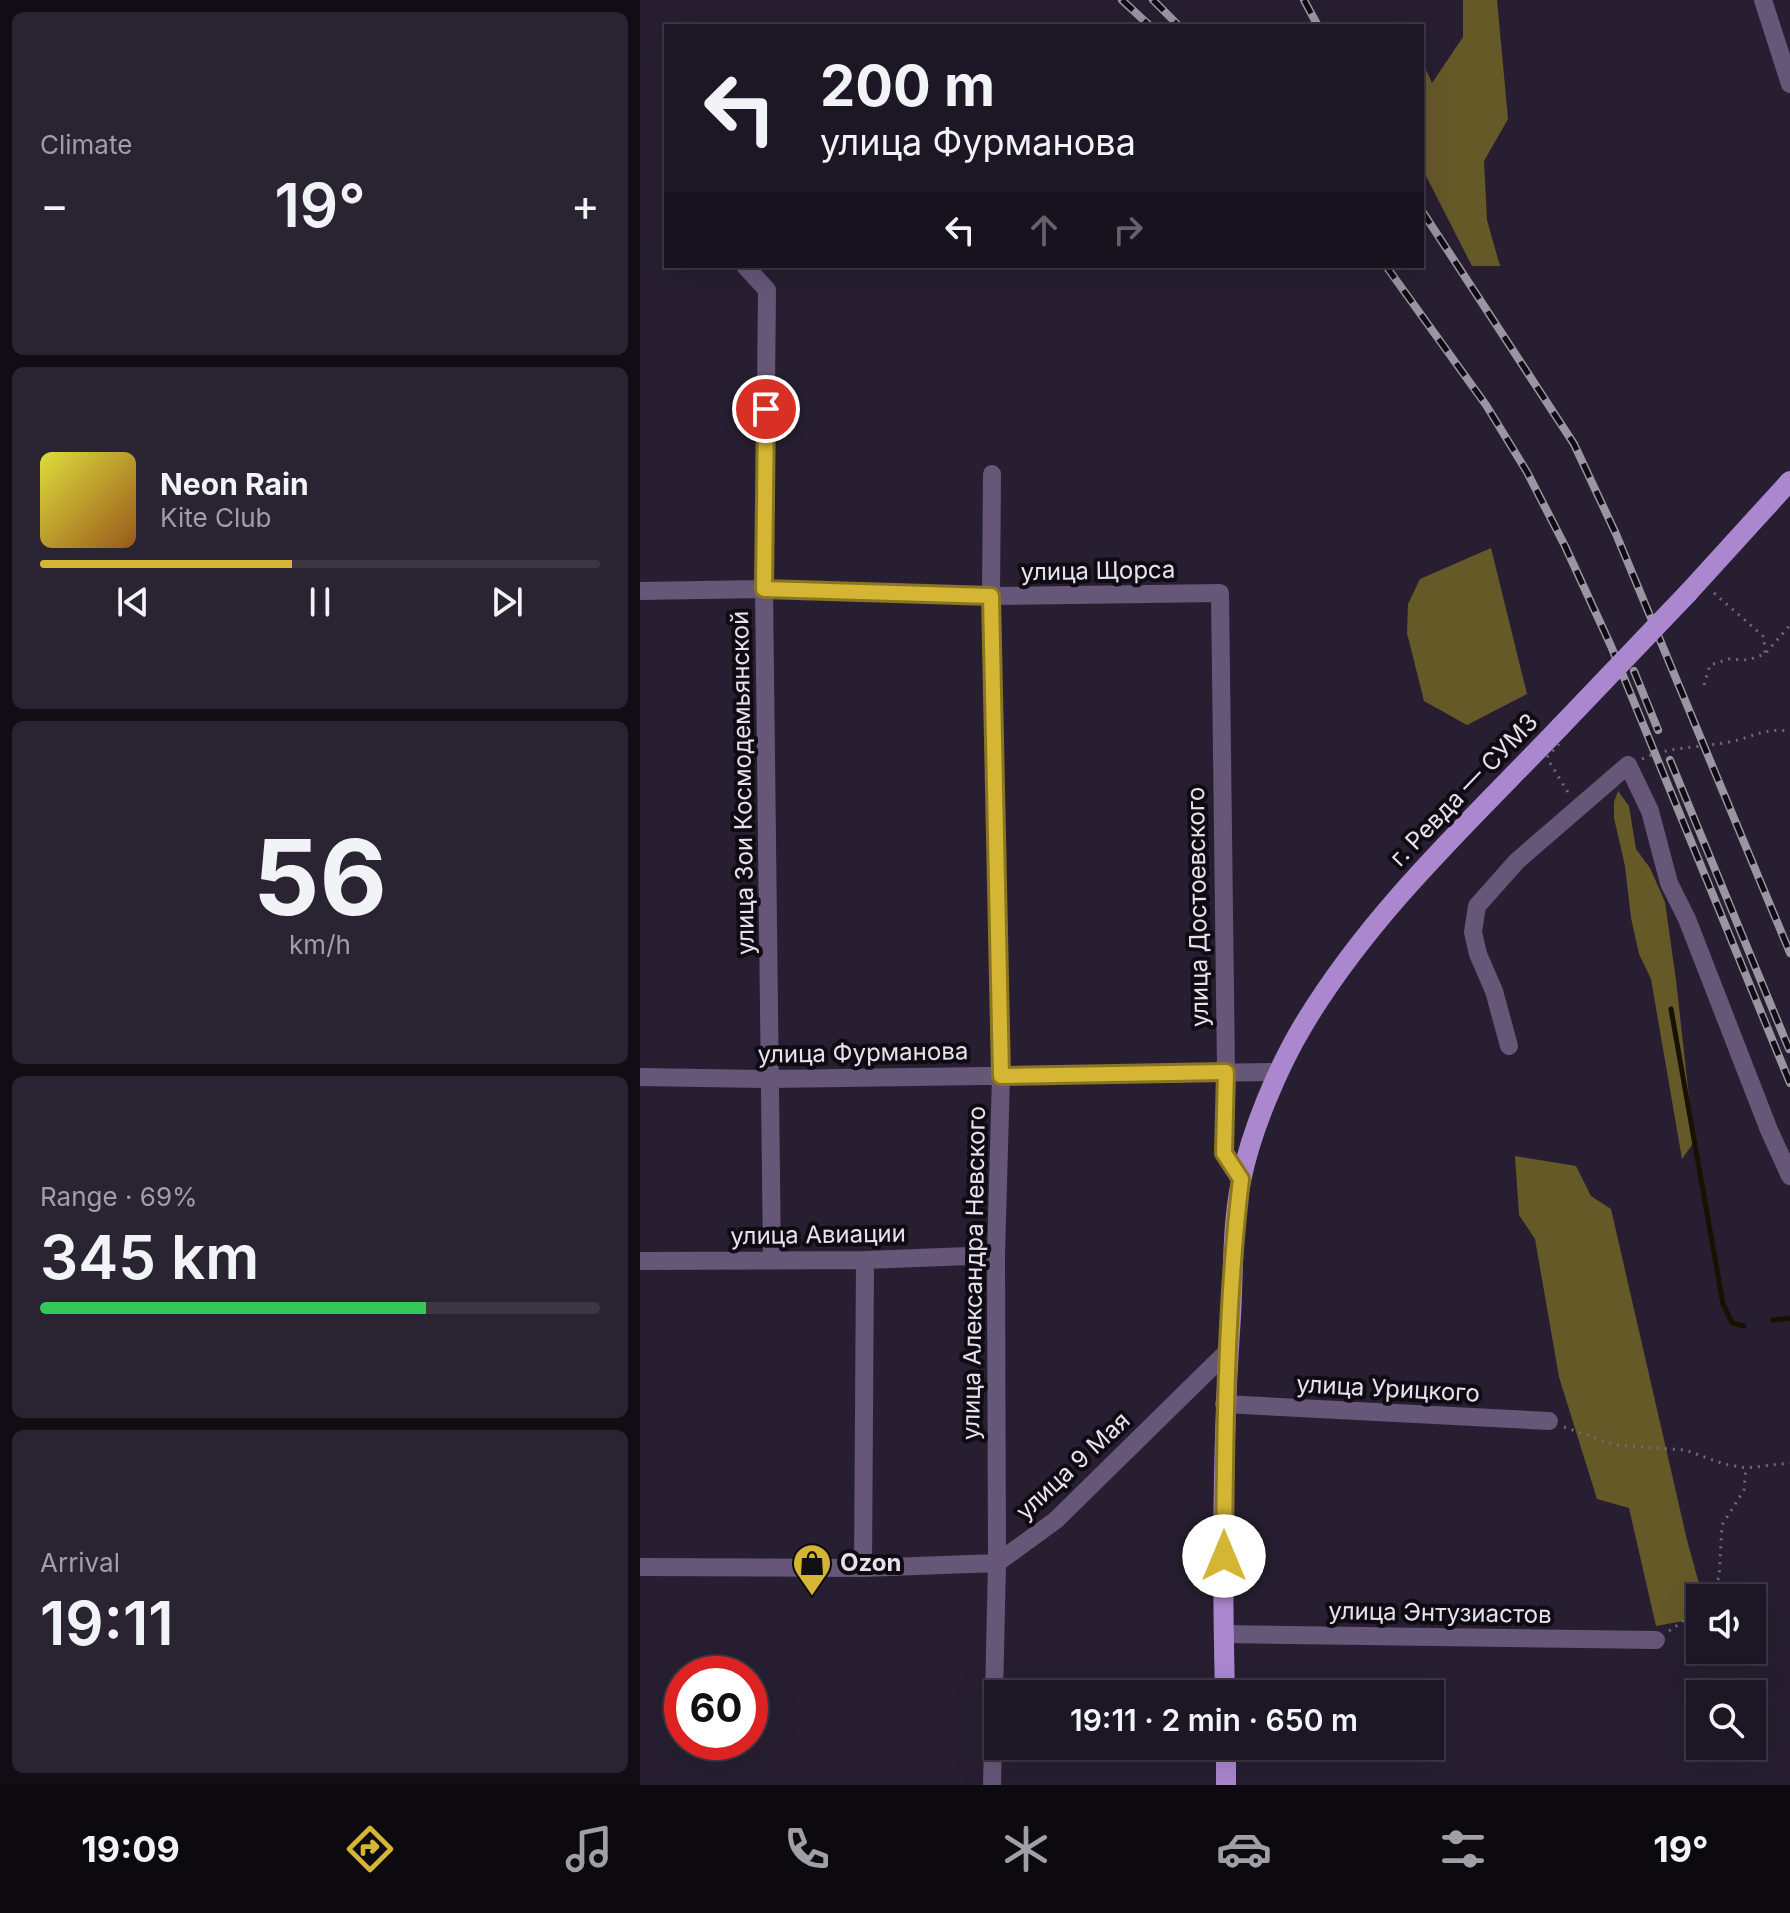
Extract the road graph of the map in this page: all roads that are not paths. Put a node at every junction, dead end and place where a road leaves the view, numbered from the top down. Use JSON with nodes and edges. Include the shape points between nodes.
{"nodes":[{"id":1,"x":1763,"y":0,"type":"edge"},
{"id":2,"x":1790,"y":84,"type":"edge"},
{"id":3,"x":747,"y":268,"type":"edge"},
{"id":4,"x":992,"y":474,"type":"dead end"},
{"id":5,"x":1790,"y":481,"type":"edge"},
{"id":6,"x":764,"y":589,"type":"junction"},
{"id":7,"x":640,"y":591,"type":"edge"},
{"id":8,"x":1220,"y":593,"type":"joint"},
{"id":9,"x":991,"y":596,"type":"junction"},
{"id":10,"x":1509,"y":1046,"type":"dead end"},
{"id":11,"x":1226,"y":1072,"type":"junction"},
{"id":12,"x":1279,"y":1072,"type":"junction"},
{"id":13,"x":1001,"y":1076,"type":"junction"},
{"id":14,"x":640,"y":1077,"type":"edge"},
{"id":15,"x":771,"y":1079,"type":"junction"},
{"id":16,"x":1790,"y":1176,"type":"edge"},
{"id":17,"x":1241,"y":1179,"type":"junction"},
{"id":18,"x":996,"y":1255,"type":"junction"},
{"id":19,"x":772,"y":1260,"type":"junction"},
{"id":20,"x":865,"y":1260,"type":"junction"},
{"id":21,"x":640,"y":1261,"type":"edge"},
{"id":22,"x":1228,"y":1351,"type":"junction"},
{"id":23,"x":1224,"y":1404,"type":"junction"},
{"id":24,"x":1549,"y":1421,"type":"road end"},
{"id":25,"x":997,"y":1563,"type":"junction"},
{"id":26,"x":640,"y":1567,"type":"edge"},
{"id":27,"x":863,"y":1568,"type":"junction"},
{"id":28,"x":1223,"y":1634,"type":"junction"},
{"id":29,"x":1656,"y":1640,"type":"road end"},
{"id":30,"x":1225,"y":1680,"type":"edge"},
{"id":31,"x":1226,"y":1760,"type":"edge"},
{"id":32,"x":992,"y":1785,"type":"edge"},
{"id":33,"x":1226,"y":1785,"type":"edge"}],
"edges":[{"from":1,"to":2,"type":"street"},
{"from":3,"to":6,"type":"street","name":"улица Зои Космодемьянской","via":[[767,290]]},
{"from":4,"to":9,"type":"street","name":"улица Александра Невского"},
{"from":5,"to":12,"type":"main road","name":"г. Ревда — СУМЗ","bridge":true,"via":[[1697,590],[1397,897],[1312,1012]]},
{"from":6,"to":7,"type":"street","name":"улица Щорса"},
{"from":6,"to":9,"type":"street","name":"улица Щорса"},
{"from":6,"to":15,"type":"street","name":"улица Зои Космодемьянской"},
{"from":8,"to":9,"type":"street","name":"улица Щорса"},
{"from":8,"to":11,"type":"street","name":"улица Достоевского"},
{"from":9,"to":13,"type":"street","name":"улица Александра Невского"},
{"from":10,"to":16,"type":"street","via":[[1478,954],[1473,932],[1477,906],[1497,881],[1628,765],[1650,811],[1669,883]]},
{"from":11,"to":12,"type":"street","name":"улица Фурманова"},
{"from":11,"to":13,"type":"street","name":"улица Фурманова"},
{"from":11,"to":17,"type":"street","name":"улица Достоевского","via":[[1224,1153]]},
{"from":12,"to":17,"type":"main road","name":"г. Ревда — СУМЗ"},
{"from":13,"to":15,"type":"street","name":"улица Фурманова"},
{"from":13,"to":18,"type":"street","name":"улица Александра Невского"},
{"from":14,"to":15,"type":"street","name":"улица Фурманова"},
{"from":15,"to":19,"type":"street","name":"улица Зои Космодемьянской"},
{"from":17,"to":22,"type":"main road"},
{"from":18,"to":20,"type":"street","name":"улица Авиации"},
{"from":18,"to":25,"type":"street","name":"улица Александра Невского"},
{"from":19,"to":20,"type":"street","name":"улица Авиации"},
{"from":19,"to":21,"type":"street","name":"улица Авиации"},
{"from":20,"to":27,"type":"street"},
{"from":22,"to":23,"type":"main road"},
{"from":22,"to":25,"type":"street","name":"улица 9 Мая","via":[[1056,1520]]},
{"from":23,"to":24,"type":"street","name":"улица Урицкого"},
{"from":23,"to":28,"type":"main road"},
{"from":25,"to":27,"type":"street"},
{"from":25,"to":32,"type":"street","name":"улица Александра Невского"},
{"from":26,"to":27,"type":"street"},
{"from":28,"to":29,"type":"street","name":"улица Энтузиастов"},
{"from":28,"to":30,"type":"main road"},
{"from":31,"to":33,"type":"main road"}]}
